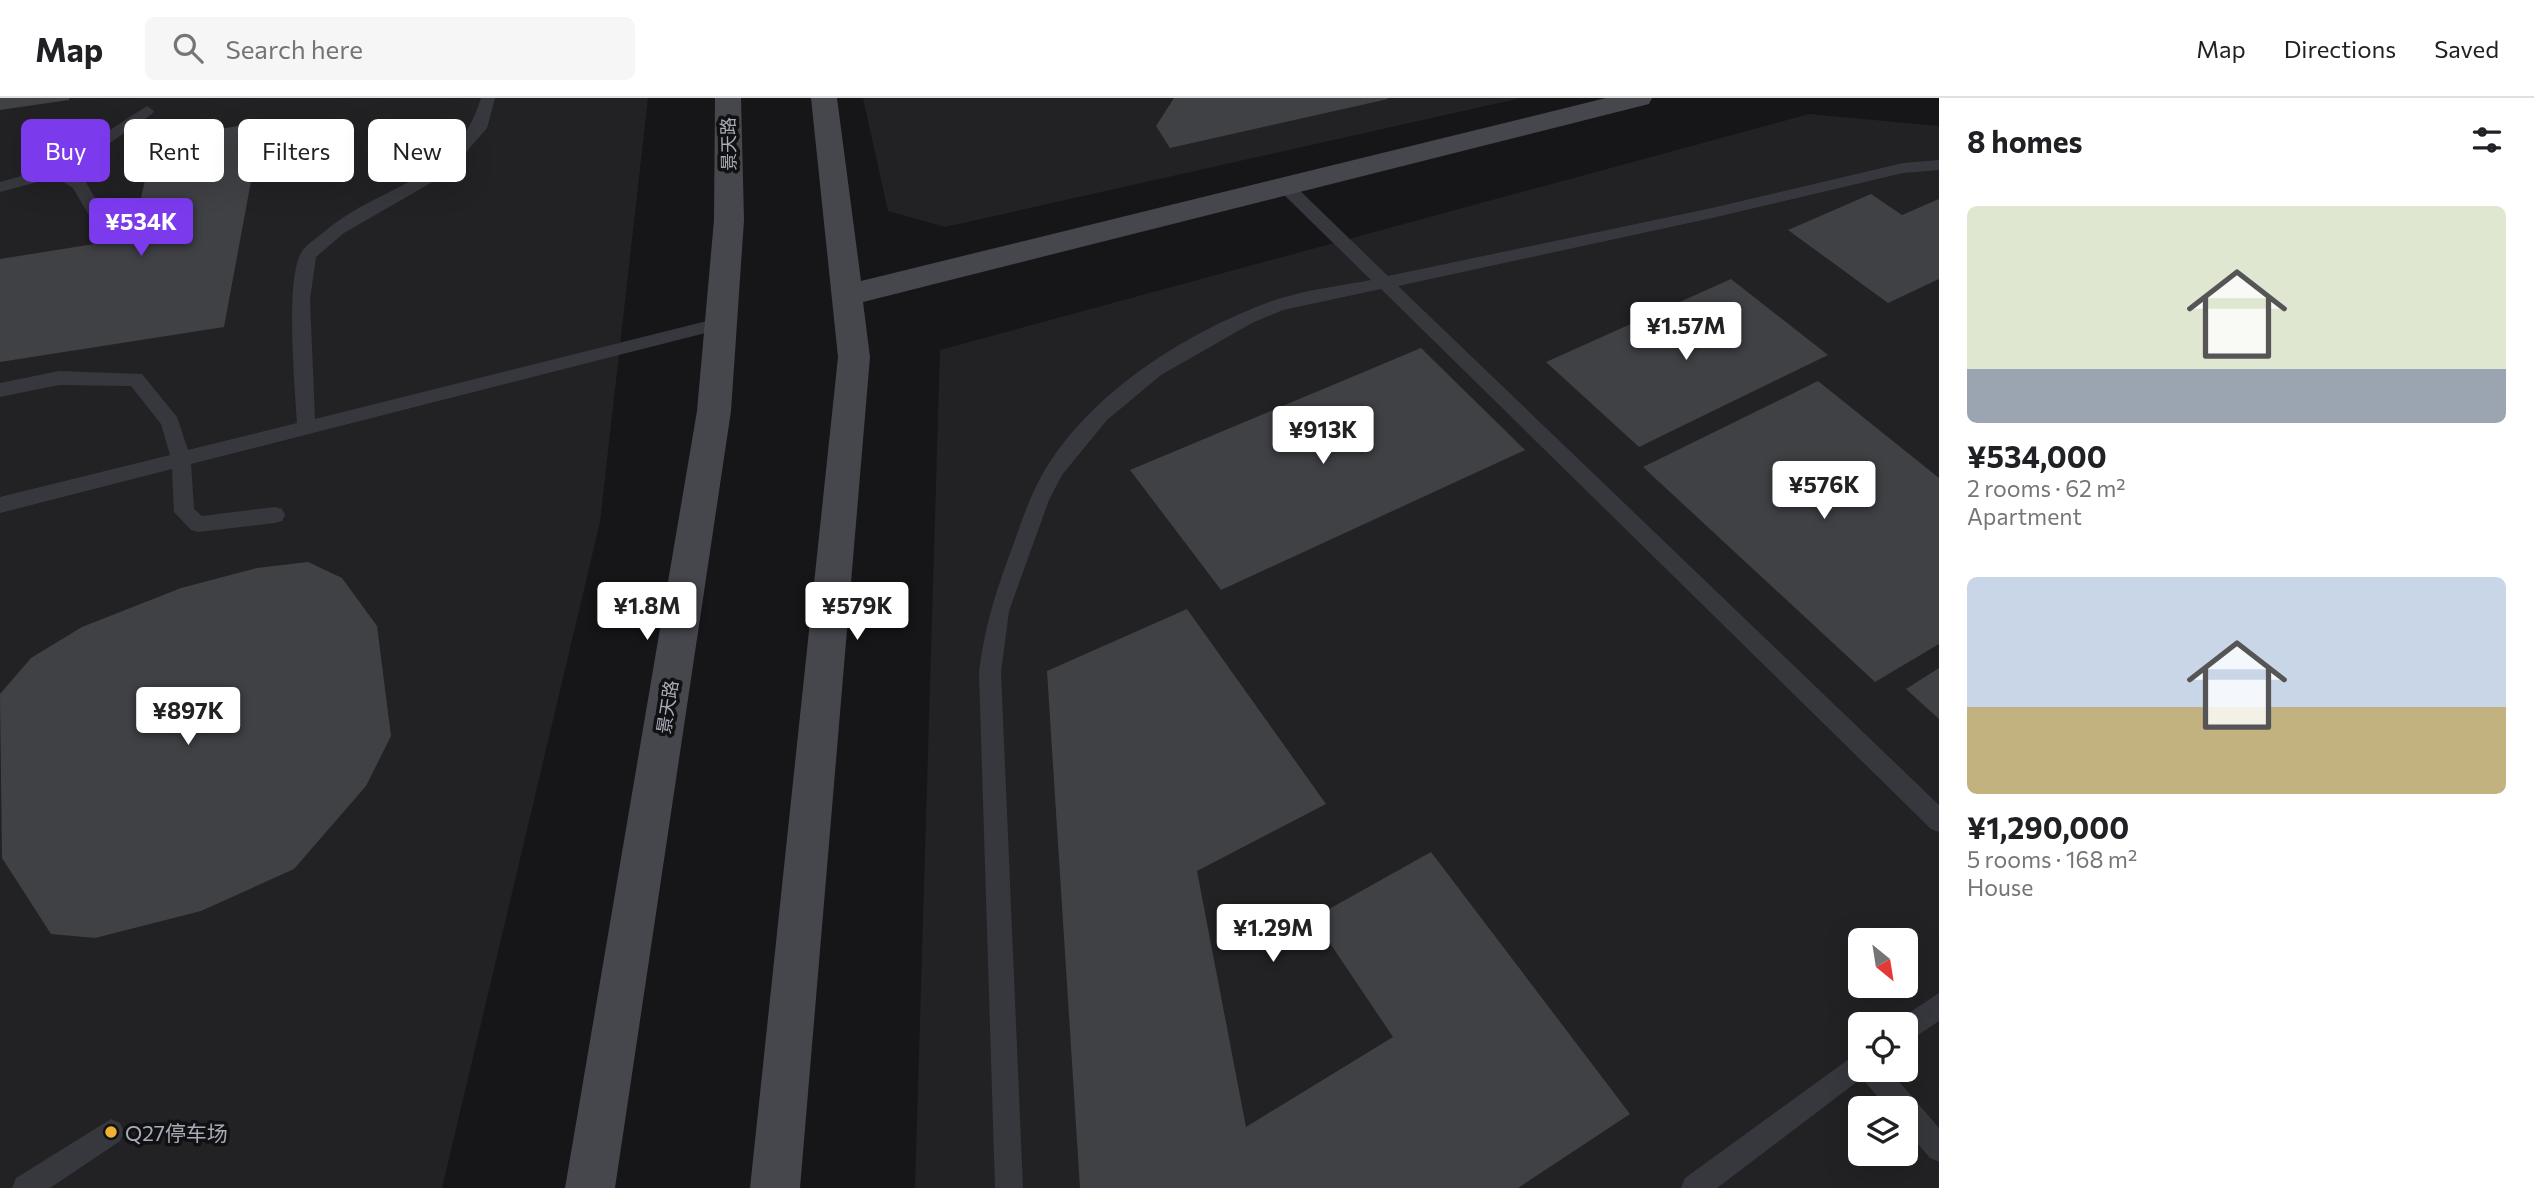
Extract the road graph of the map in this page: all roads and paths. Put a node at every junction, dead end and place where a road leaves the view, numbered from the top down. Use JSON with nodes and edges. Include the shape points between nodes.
{"nodes":[{"id":1,"x":488,"y":98,"type":"edge"},
{"id":2,"x":727,"y":98,"type":"edge"},
{"id":3,"x":824,"y":98,"type":"edge"},
{"id":4,"x":1639,"y":98,"type":"edge"},
{"id":5,"x":147,"y":111,"type":"dead end"},
{"id":6,"x":110,"y":136,"type":"edge"},
{"id":7,"x":1939,"y":165,"type":"edge"},
{"id":8,"x":21,"y":181,"type":"edge"},
{"id":9,"x":74,"y":182,"type":"edge"},
{"id":10,"x":1285,"y":186,"type":"junction"},
{"id":11,"x":0,"y":187,"type":"edge"},
{"id":12,"x":97,"y":215,"type":"dead end"},
{"id":13,"x":1387,"y":281,"type":"junction"},
{"id":14,"x":848,"y":295,"type":"junction"},
{"id":15,"x":723,"y":323,"type":"junction"},
{"id":16,"x":0,"y":390,"type":"edge"},
{"id":17,"x":306,"y":428,"type":"junction"},
{"id":18,"x":181,"y":460,"type":"junction"},
{"id":19,"x":0,"y":505,"type":"edge"},
{"id":20,"x":275,"y":515,"type":"dead end"},
{"id":21,"x":1939,"y":821,"type":"edge"},
{"id":22,"x":1939,"y":1006,"type":"edge"},
{"id":23,"x":1918,"y":1021,"type":"edge"},
{"id":24,"x":1848,"y":1073,"type":"edge"},
{"id":25,"x":1882,"y":1082,"type":"edge"},
{"id":26,"x":1894,"y":1096,"type":"edge"},
{"id":27,"x":1918,"y":1124,"type":"edge"},
{"id":28,"x":111,"y":1132,"type":"dead end"},
{"id":29,"x":1939,"y":1149,"type":"edge"},
{"id":30,"x":26,"y":1188,"type":"edge"},
{"id":31,"x":590,"y":1188,"type":"edge"},
{"id":32,"x":775,"y":1188,"type":"edge"},
{"id":33,"x":1009,"y":1188,"type":"edge"},
{"id":34,"x":1695,"y":1188,"type":"edge"}],
"edges":[{"from":1,"to":17,"type":"lane","via":[[479,128],[443,169],[338,229],[308,255],[301,300]]},
{"from":2,"to":15,"type":"street","name":"景天路","via":[[729,220]]},
{"from":3,"to":14,"type":"street"},
{"from":4,"to":10,"type":"street"},
{"from":5,"to":6,"type":"lane"},
{"from":7,"to":13,"type":"lane","via":[[1903,167],[1712,213]]},
{"from":8,"to":11,"type":"lane"},
{"from":9,"to":12,"type":"lane"},
{"from":10,"to":13,"type":"lane"},
{"from":10,"to":14,"type":"street"},
{"from":13,"to":21,"type":"lane"},
{"from":13,"to":33,"type":"lane","via":[[1279,305],[1222,328],[1176,354],[1089,425],[1053,472],[1032,521],[997,619],[990,672]]},
{"from":14,"to":32,"type":"street","via":[[854,356]]},
{"from":15,"to":17,"type":"lane"},
{"from":15,"to":31,"type":"street","name":"景天路","via":[[714,411]]},
{"from":16,"to":18,"type":"lane","via":[[59,378],[136,379],[170,422]]},
{"from":17,"to":18,"type":"lane"},
{"from":18,"to":19,"type":"lane"},
{"from":18,"to":20,"type":"lane","via":[[184,512],[198,524]]},
{"from":22,"to":23,"type":"lane"},
{"from":24,"to":34,"type":"lane"},
{"from":25,"to":26,"type":"lane"},
{"from":27,"to":29,"type":"lane"},
{"from":28,"to":30,"type":"lane"}]}
